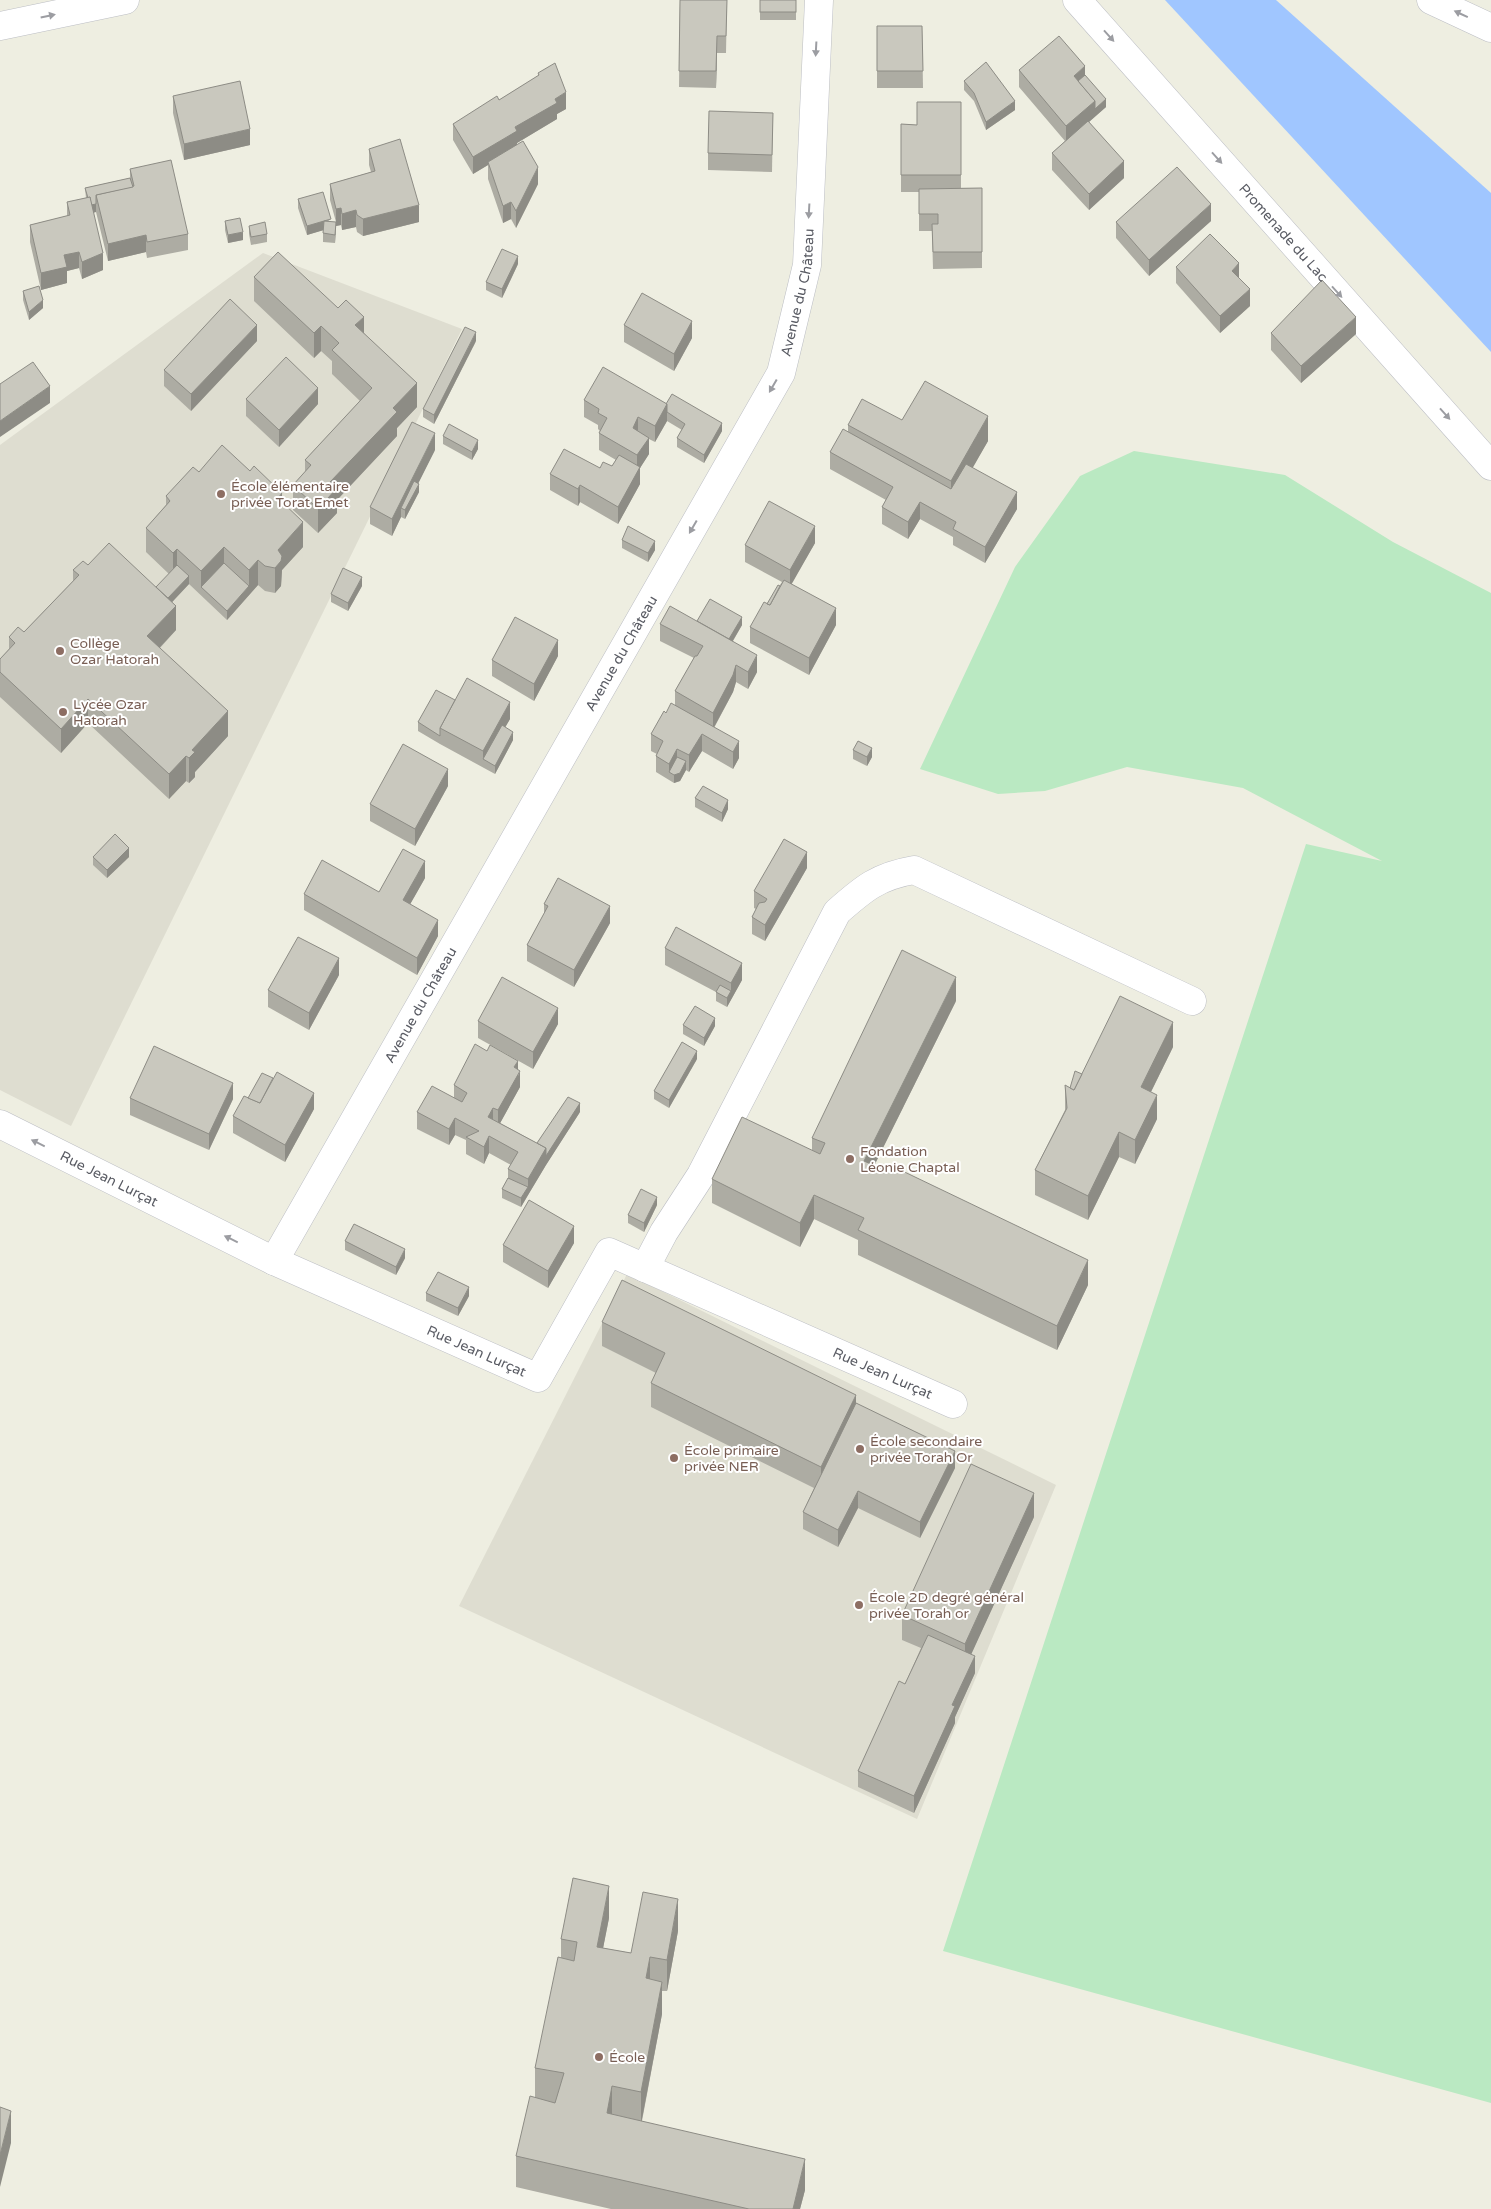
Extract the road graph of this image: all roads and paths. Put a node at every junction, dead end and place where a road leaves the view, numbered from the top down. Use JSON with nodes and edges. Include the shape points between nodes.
{"nodes":[{"id":1,"x":125,"y":0,"type":"edge"},
{"id":2,"x":818,"y":0,"type":"edge"},
{"id":3,"x":1077,"y":0,"type":"edge"},
{"id":4,"x":1431,"y":0,"type":"edge"},
{"id":5,"x":0,"y":26,"type":"edge"},
{"id":6,"x":1491,"y":28,"type":"edge"},
{"id":7,"x":1491,"y":466,"type":"edge"},
{"id":8,"x":1192,"y":1001,"type":"dead end"},
{"id":9,"x":0,"y":1124,"type":"edge"},
{"id":10,"x":274,"y":1261,"type":"junction"},
{"id":11,"x":645,"y":1268,"type":"junction"},
{"id":12,"x":953,"y":1404,"type":"dead end"}],
"edges":[{"from":5,"to":1,"type":"street","one_way":true},
{"from":2,"to":10,"type":"street","name":"Avenue du Château","one_way":true,"via":[[807,265],[781,372]]},
{"from":3,"to":7,"type":"street","name":"Promenade du Lac","one_way":true},
{"from":6,"to":4,"type":"street","one_way":true},
{"from":8,"to":11,"type":"street","via":[[914,870],[867,886],[837,912],[701,1175]]},
{"from":10,"to":9,"type":"street","name":"Rue Jean Lurçat","one_way":true},
{"from":10,"to":11,"type":"street","name":"Rue Jean Lurçat","via":[[538,1378],[609,1252]]},
{"from":11,"to":12,"type":"street","name":"Rue Jean Lurçat"}]}
